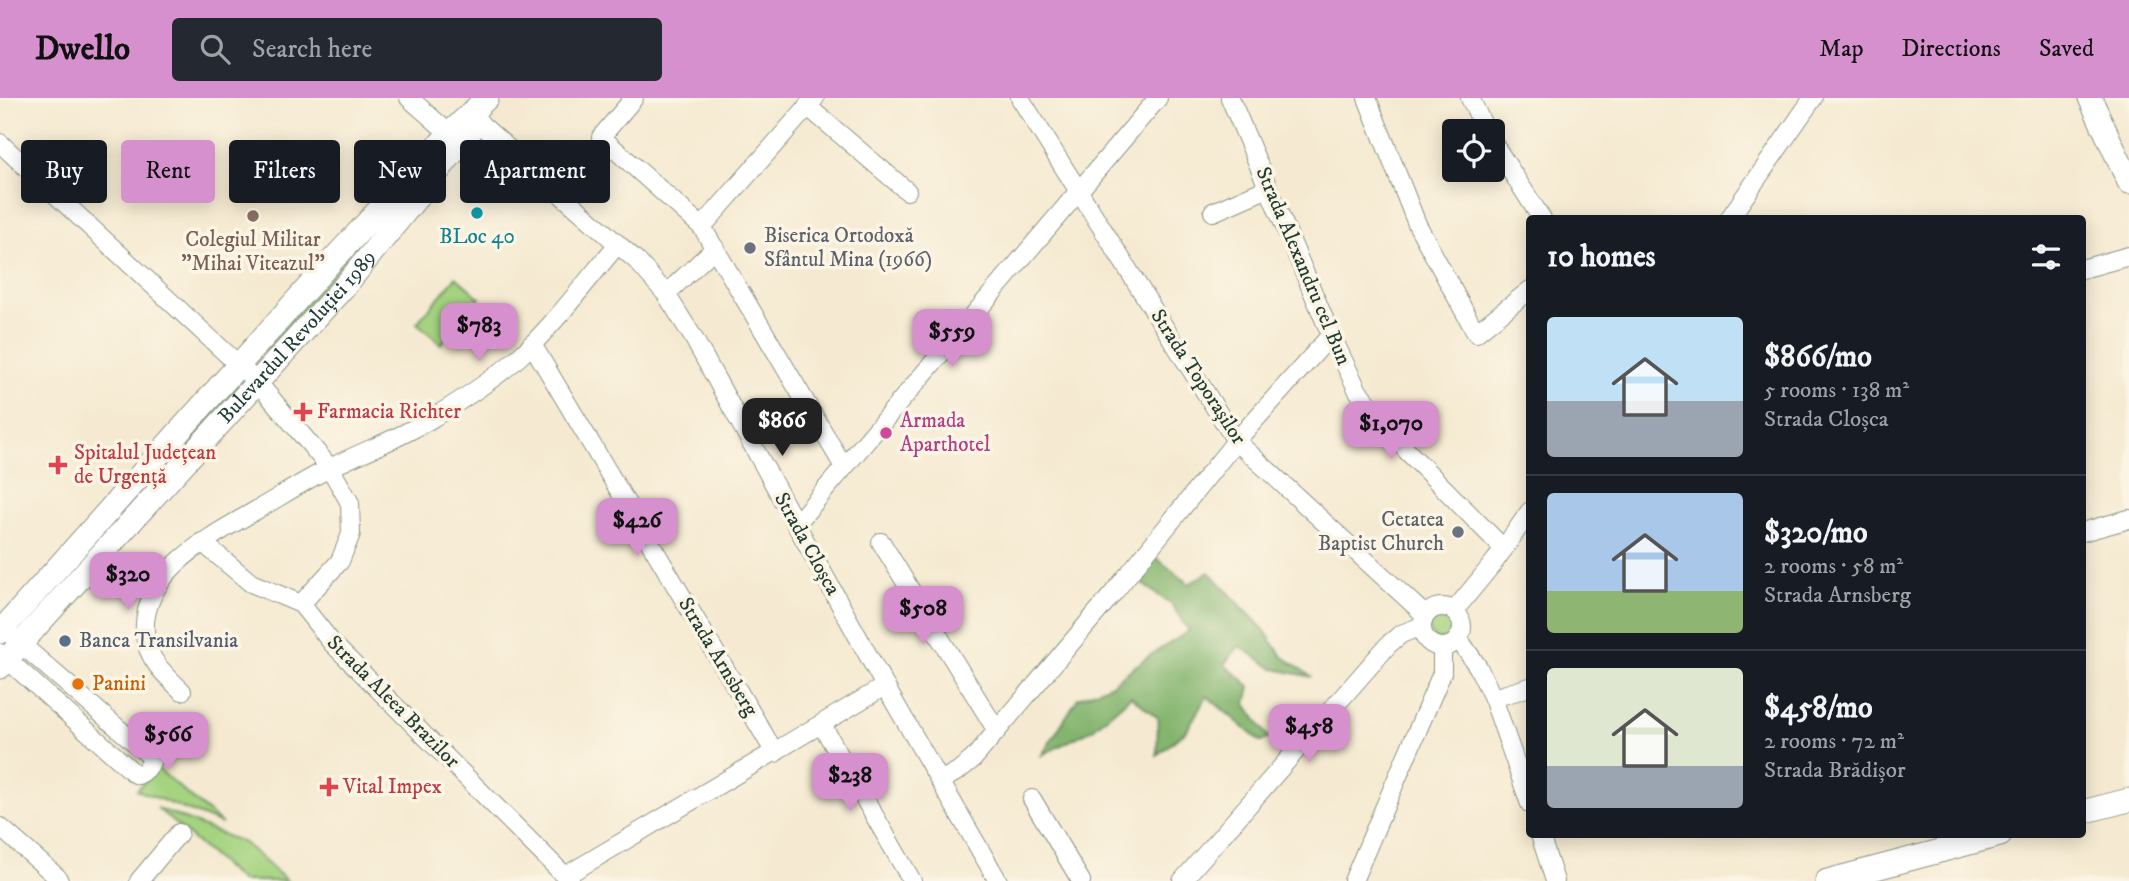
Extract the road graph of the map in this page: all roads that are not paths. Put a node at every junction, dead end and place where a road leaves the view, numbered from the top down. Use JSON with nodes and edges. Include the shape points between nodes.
{"nodes":[{"id":1,"x":410,"y":98,"type":"edge"},
{"id":2,"x":489,"y":98,"type":"edge"},
{"id":3,"x":634,"y":98,"type":"edge"},
{"id":4,"x":1020,"y":98,"type":"edge"},
{"id":5,"x":1158,"y":98,"type":"edge"},
{"id":6,"x":1230,"y":98,"type":"edge"},
{"id":7,"x":1367,"y":98,"type":"edge"},
{"id":8,"x":1470,"y":98,"type":"edge"},
{"id":9,"x":1813,"y":98,"type":"edge"},
{"id":10,"x":2090,"y":98,"type":"edge"},
{"id":11,"x":811,"y":102,"type":"edge"},
{"id":12,"x":474,"y":118,"type":"junction"},
{"id":13,"x":1480,"y":119,"type":"edge"},
{"id":14,"x":455,"y":139,"type":"junction"},
{"id":15,"x":0,"y":143,"type":"edge"},
{"id":16,"x":1505,"y":162,"type":"edge"},
{"id":17,"x":2127,"y":172,"type":"edge"},
{"id":18,"x":1268,"y":188,"type":"junction"},
{"id":19,"x":1079,"y":190,"type":"junction"},
{"id":20,"x":906,"y":191,"type":"dead end"},
{"id":21,"x":1213,"y":212,"type":"dead end"},
{"id":22,"x":1539,"y":215,"type":"edge"},
{"id":23,"x":1732,"y":215,"type":"edge"},
{"id":24,"x":702,"y":227,"type":"junction"},
{"id":25,"x":618,"y":244,"type":"junction"},
{"id":26,"x":715,"y":248,"type":"junction"},
{"id":27,"x":2129,"y":256,"type":"edge"},
{"id":28,"x":2086,"y":268,"type":"edge"},
{"id":29,"x":1526,"y":293,"type":"edge"},
{"id":30,"x":666,"y":294,"type":"junction"},
{"id":31,"x":1331,"y":335,"type":"junction"},
{"id":32,"x":532,"y":344,"type":"junction"},
{"id":33,"x":239,"y":365,"type":"junction"},
{"id":34,"x":259,"y":384,"type":"junction"},
{"id":35,"x":1236,"y":441,"type":"junction"},
{"id":36,"x":844,"y":467,"type":"junction"},
{"id":37,"x":330,"y":468,"type":"junction"},
{"id":38,"x":1526,"y":517,"type":"edge"},
{"id":39,"x":2129,"y":519,"type":"edge"},
{"id":40,"x":796,"y":524,"type":"junction"},
{"id":41,"x":2086,"y":531,"type":"edge"},
{"id":42,"x":202,"y":542,"type":"junction"},
{"id":43,"x":881,"y":542,"type":"dead end"},
{"id":44,"x":1504,"y":549,"type":"junction"},
{"id":45,"x":302,"y":604,"type":"junction"},
{"id":46,"x":1454,"y":611,"type":"junction"},
{"id":47,"x":1424,"y":621,"type":"junction"},
{"id":48,"x":1,"y":628,"type":"edge"},
{"id":49,"x":1458,"y":638,"type":"junction"},
{"id":50,"x":1442,"y":647,"type":"junction"},
{"id":51,"x":16,"y":648,"type":"edge"},
{"id":52,"x":885,"y":686,"type":"junction"},
{"id":53,"x":1526,"y":689,"type":"edge"},
{"id":54,"x":182,"y":691,"type":"dead end"},
{"id":55,"x":1493,"y":698,"type":"junction"},
{"id":56,"x":822,"y":725,"type":"junction"},
{"id":57,"x":997,"y":731,"type":"junction"},
{"id":58,"x":775,"y":753,"type":"junction"},
{"id":59,"x":940,"y":781,"type":"junction"},
{"id":60,"x":1526,"y":793,"type":"edge"},
{"id":61,"x":1032,"y":799,"type":"dead end"},
{"id":62,"x":2129,"y":800,"type":"edge"},
{"id":63,"x":2086,"y":811,"type":"edge"},
{"id":64,"x":0,"y":827,"type":"edge"},
{"id":65,"x":179,"y":833,"type":"dead end"},
{"id":66,"x":1541,"y":838,"type":"edge"},
{"id":67,"x":1989,"y":838,"type":"edge"},
{"id":68,"x":568,"y":879,"type":"edge"},
{"id":69,"x":59,"y":881,"type":"edge"},
{"id":70,"x":139,"y":881,"type":"edge"},
{"id":71,"x":912,"y":881,"type":"edge"},
{"id":72,"x":998,"y":881,"type":"edge"},
{"id":73,"x":1081,"y":881,"type":"edge"},
{"id":74,"x":1182,"y":881,"type":"edge"},
{"id":75,"x":1353,"y":881,"type":"edge"},
{"id":76,"x":1555,"y":881,"type":"edge"},
{"id":77,"x":1826,"y":881,"type":"edge"}],
"edges":[{"from":1,"to":14,"type":"street"},
{"from":2,"to":12,"type":"main road","name":"Bulevardul Revoluției 1989"},
{"from":3,"to":24,"type":"street","via":[[601,137]]},
{"from":4,"to":19,"type":"street","name":"Strada Toporașilor"},
{"from":5,"to":19,"type":"street"},
{"from":6,"to":18,"type":"street","name":"Strada Alexandru cel Bun"},
{"from":7,"to":29,"type":"street","via":[[1417,224],[1476,333]]},
{"from":8,"to":13,"type":"street"},
{"from":9,"to":23,"type":"street"},
{"from":10,"to":17,"type":"main road"},
{"from":11,"to":20,"type":"street"},
{"from":11,"to":24,"type":"street"},
{"from":12,"to":14,"type":"main road","name":"Bulevardul Revoluției 1989"},
{"from":12,"to":25,"type":"street","name":"Strada Cloșca"},
{"from":14,"to":33,"type":"main road","name":"Bulevardul Revoluției 1989"},
{"from":14,"to":34,"type":"main road","name":"Bulevardul Revoluției 1989","via":[[349,281]]},
{"from":15,"to":33,"type":"street"},
{"from":16,"to":22,"type":"street"},
{"from":18,"to":21,"type":"street"},
{"from":18,"to":31,"type":"street","name":"Strada Alexandru cel Bun"},
{"from":19,"to":35,"type":"street","name":"Strada Toporașilor"},
{"from":19,"to":36,"type":"street"},
{"from":24,"to":26,"type":"street"},
{"from":25,"to":30,"type":"street","name":"Strada Cloșca"},
{"from":25,"to":32,"type":"street"},
{"from":26,"to":30,"type":"street"},
{"from":26,"to":36,"type":"street"},
{"from":27,"to":28,"type":"street"},
{"from":30,"to":40,"type":"street","name":"Strada Cloșca"},
{"from":31,"to":35,"type":"street"},
{"from":31,"to":44,"type":"street","name":"Strada Alexandru cel Bun","via":[[1358,391],[1407,451]]},
{"from":32,"to":37,"type":"street","via":[[511,364],[432,418]]},
{"from":32,"to":58,"type":"street","name":"Strada Arnsberg"},
{"from":33,"to":34,"type":"street"},
{"from":33,"to":48,"type":"main road","name":"Bulevardul Revoluției 1989"},
{"from":34,"to":37,"type":"street"},
{"from":34,"to":51,"type":"main road","name":"Bulevardul Revoluției 1989"},
{"from":35,"to":47,"type":"street","name":"Strada Toporașilor"},
{"from":35,"to":57,"type":"street"},
{"from":36,"to":40,"type":"street"},
{"from":37,"to":42,"type":"street"},
{"from":37,"to":45,"type":"street","via":[[351,503],[351,534],[340,561]]},
{"from":38,"to":44,"type":"street"},
{"from":39,"to":41,"type":"street"},
{"from":40,"to":52,"type":"street","name":"Strada Cloșca"},
{"from":42,"to":45,"type":"street","via":[[251,583]]},
{"from":42,"to":54,"type":"street","via":[[166,577],[154,594],[145,621],[152,657]]},
{"from":43,"to":57,"type":"street"},
{"from":44,"to":46,"type":"street"},
{"from":45,"to":68,"type":"street","name":"Strada Aleea Brazilor","via":[[332,643]]},
{"from":46,"to":47,"type":"street","via":[[1430,610]]},
{"from":46,"to":49,"type":"street","via":[[1462,627]]},
{"from":47,"to":50,"type":"street","via":[[1422,632],[1430,643]]},
{"from":47,"to":74,"type":"street","via":[[1388,645]]},
{"from":48,"to":51,"type":"street"},
{"from":49,"to":50,"type":"street"},
{"from":49,"to":55,"type":"street"},
{"from":50,"to":75,"type":"street","via":[[1442,673]]},
{"from":51,"to":51,"type":"street","via":[[134,773],[138,775],[151,764],[149,756]]},
{"from":52,"to":56,"type":"street"},
{"from":52,"to":59,"type":"street","name":"Strada Cloșca"},
{"from":53,"to":55,"type":"street"},
{"from":55,"to":60,"type":"street"},
{"from":56,"to":58,"type":"street"},
{"from":56,"to":71,"type":"street"},
{"from":57,"to":59,"type":"street","via":[[973,759]]},
{"from":58,"to":68,"type":"street"},
{"from":59,"to":72,"type":"street","name":"Strada Cloșca"},
{"from":61,"to":73,"type":"street"},
{"from":62,"to":63,"type":"main road"},
{"from":64,"to":69,"type":"street"},
{"from":65,"to":70,"type":"street"},
{"from":66,"to":76,"type":"street"},
{"from":67,"to":77,"type":"main road"}]}
